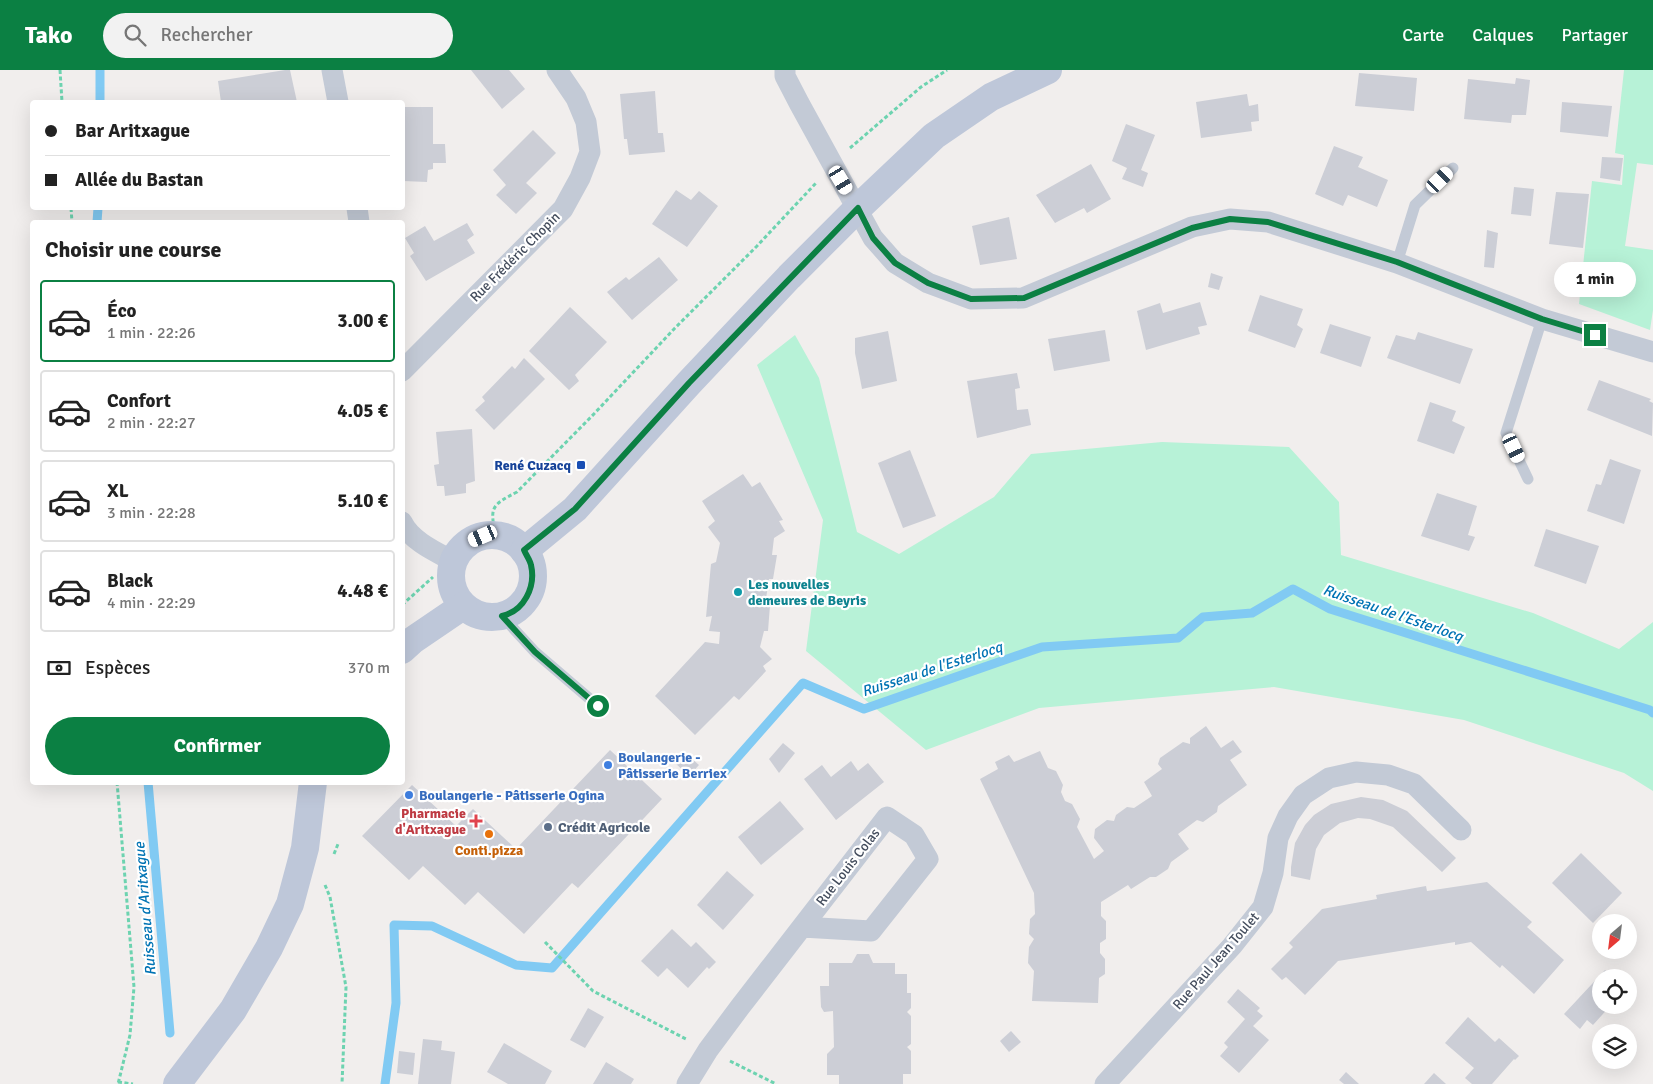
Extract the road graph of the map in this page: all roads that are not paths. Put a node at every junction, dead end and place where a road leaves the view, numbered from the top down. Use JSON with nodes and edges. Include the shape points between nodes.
{"nodes":[{"id":1,"x":332,"y":70,"type":"edge"},
{"id":2,"x":557,"y":70,"type":"edge"},
{"id":3,"x":784,"y":70,"type":"edge"},
{"id":4,"x":1048,"y":70,"type":"edge"},
{"id":5,"x":338,"y":100,"type":"edge"},
{"id":6,"x":1452,"y":168,"type":"dead end"},
{"id":7,"x":858,"y":208,"type":"junction"},
{"id":8,"x":1397,"y":262,"type":"junction"},
{"id":9,"x":1542,"y":319,"type":"junction"},
{"id":10,"x":1653,"y":352,"type":"edge"},
{"id":11,"x":405,"y":368,"type":"edge"},
{"id":12,"x":1528,"y":480,"type":"dead end"},
{"id":13,"x":405,"y":528,"type":"edge"},
{"id":14,"x":524,"y":550,"type":"junction"},
{"id":15,"x":453,"y":561,"type":"junction"},
{"id":16,"x":464,"y":606,"type":"junction"},
{"id":17,"x":502,"y":616,"type":"junction"},
{"id":18,"x":405,"y":647,"type":"edge"},
{"id":19,"x":598,"y":706,"type":"dead end"},
{"id":20,"x":313,"y":785,"type":"edge"},
{"id":21,"x":1461,"y":830,"type":"dead end"},
{"id":22,"x":802,"y":927,"type":"junction"},
{"id":23,"x":177,"y":1084,"type":"edge"},
{"id":24,"x":687,"y":1084,"type":"edge"},
{"id":25,"x":1105,"y":1084,"type":"edge"}],
"edges":[{"from":1,"to":5,"type":"street"},
{"from":2,"to":11,"type":"street","name":"Rue Frédéric Chopin","via":[[576,98],[586,122],[590,152],[580,178],[563,209]]},
{"from":3,"to":7,"type":"street"},
{"from":4,"to":7,"type":"street","via":[[991,97],[934,136]]},
{"from":6,"to":8,"type":"lane","via":[[1415,205]]},
{"from":7,"to":8,"type":"street","via":[[873,238],[895,263],[928,283],[971,299],[1024,298],[1192,228],[1230,219],[1268,222]]},
{"from":7,"to":14,"type":"street","via":[[689,383],[575,509]]},
{"from":8,"to":9,"type":"street"},
{"from":9,"to":10,"type":"street"},
{"from":9,"to":12,"type":"lane","via":[[1506,433]]},
{"from":13,"to":15,"type":"street","via":[[427,547]]},
{"from":14,"to":15,"type":"street","via":[[512,540],[496,535],[483,536],[470,541]]},
{"from":14,"to":17,"type":"street","via":[[531,564],[531,590],[516,610]]},
{"from":15,"to":16,"type":"street","via":[[450,577],[454,593]]},
{"from":16,"to":17,"type":"street","via":[[484,616]]},
{"from":16,"to":18,"type":"street"},
{"from":17,"to":19,"type":"lane","via":[[535,652]]},
{"from":20,"to":23,"type":"street","via":[[305,848],[310,880],[290,904],[233,1010]]},
{"from":21,"to":25,"type":"street","name":"Rue Paul Jean Toulet","via":[[1414,784],[1388,775],[1356,772],[1329,778],[1303,795],[1278,838],[1274,873],[1263,907],[1232,946]]},
{"from":22,"to":22,"type":"street","name":"Rue Louis Colas","via":[[887,817],[914,835],[928,859],[871,931]]},
{"from":22,"to":24,"type":"street","name":"Rue Louis Colas","via":[[708,1050]]}]}
